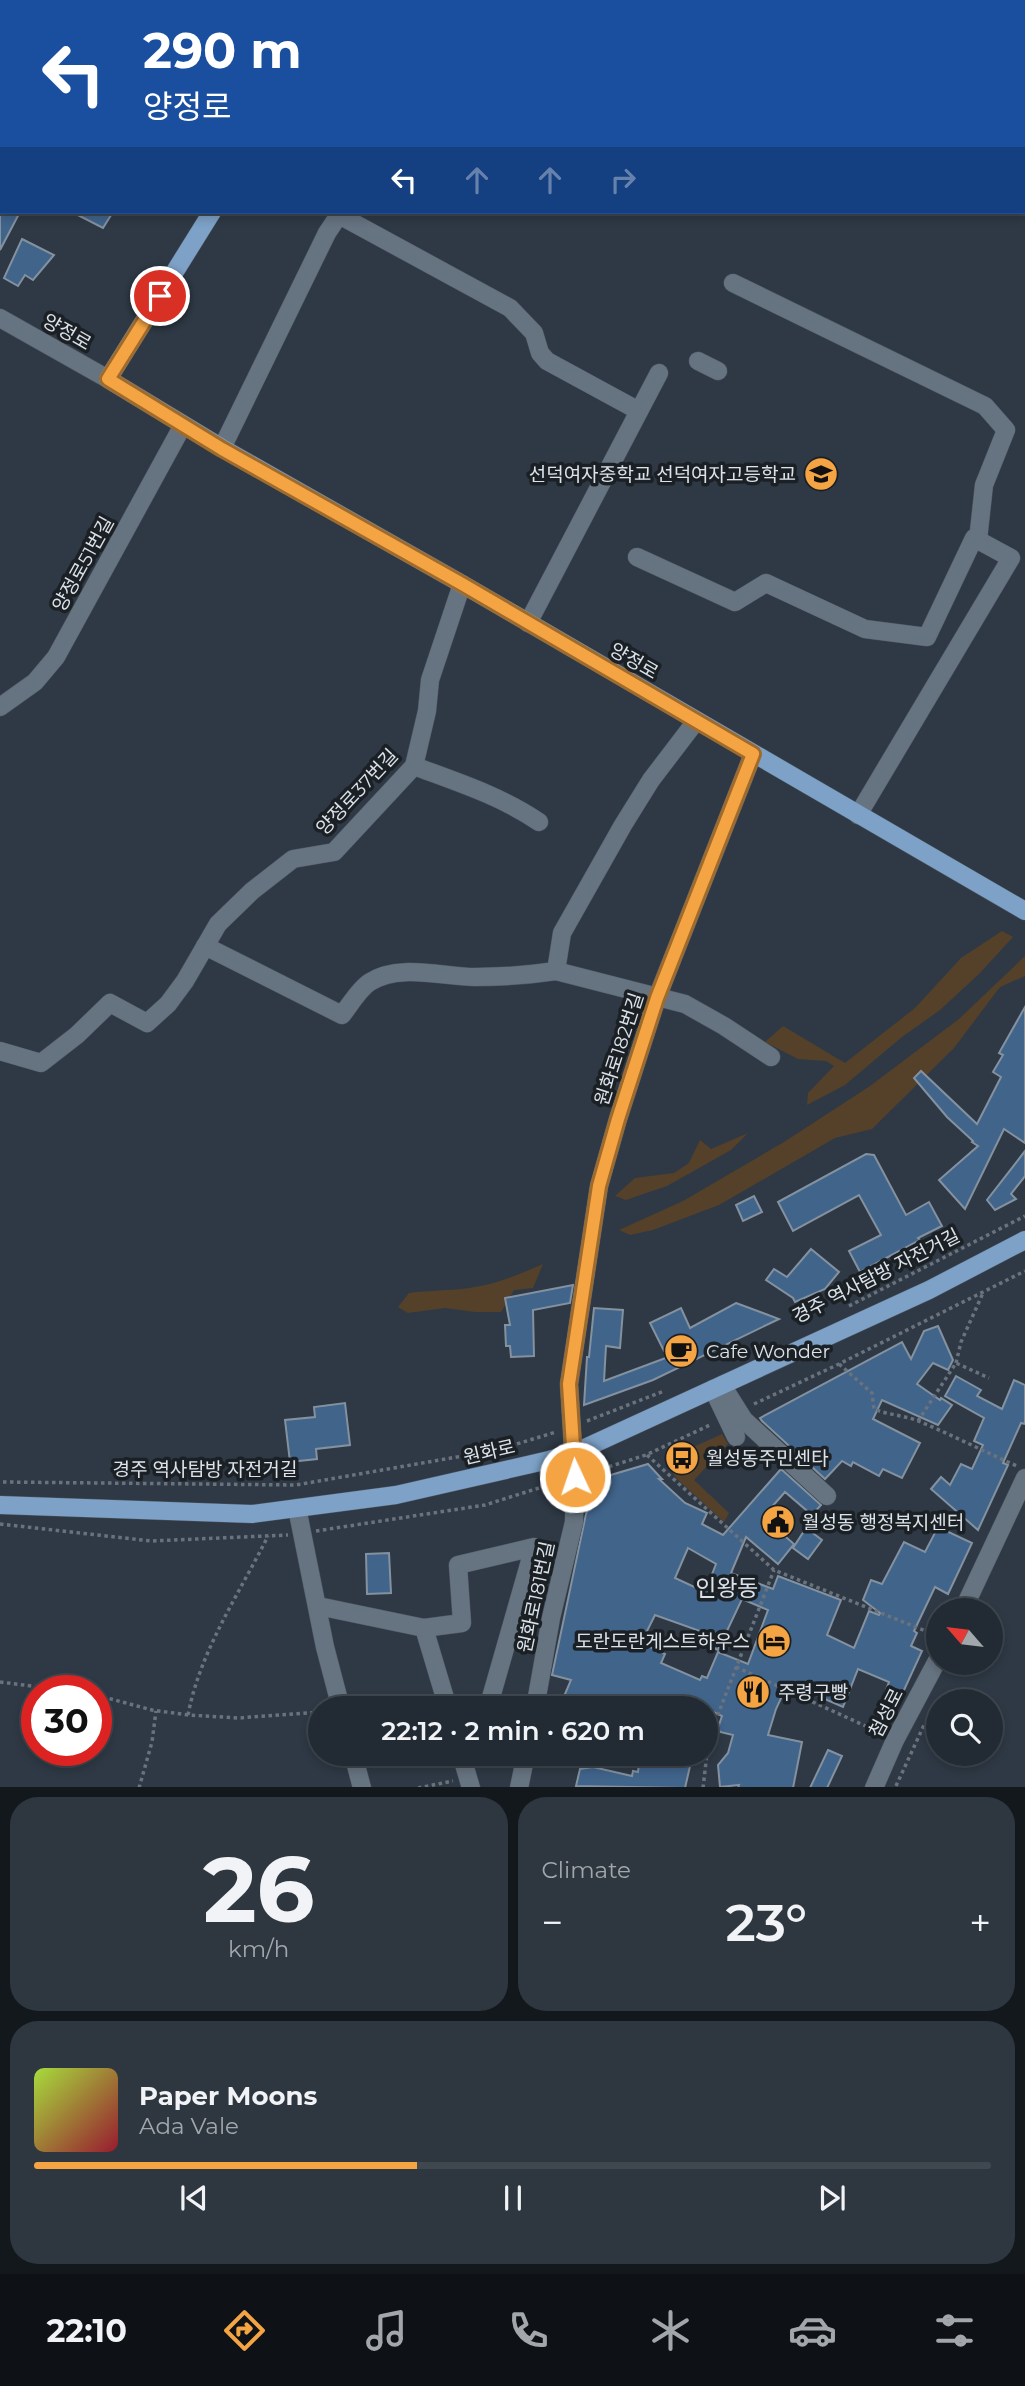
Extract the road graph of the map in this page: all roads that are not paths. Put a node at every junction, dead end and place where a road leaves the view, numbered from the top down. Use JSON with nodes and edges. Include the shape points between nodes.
{"nodes":[{"id":1,"x":211,"y":214,"type":"edge"},
{"id":2,"x":733,"y":283,"type":"dead end"},
{"id":3,"x":0,"y":318,"type":"edge"},
{"id":4,"x":698,"y":361,"type":"dead end"},
{"id":5,"x":718,"y":371,"type":"dead end"},
{"id":6,"x":659,"y":373,"type":"dead end"},
{"id":7,"x":108,"y":379,"type":"junction"},
{"id":8,"x":639,"y":411,"type":"junction"},
{"id":9,"x":183,"y":425,"type":"junction"},
{"id":10,"x":222,"y":449,"type":"junction"},
{"id":11,"x":978,"y":540,"type":"junction"},
{"id":12,"x":637,"y":557,"type":"dead end"},
{"id":13,"x":462,"y":584,"type":"junction"},
{"id":14,"x":528,"y":624,"type":"junction"},
{"id":15,"x":0,"y":707,"type":"edge"},
{"id":16,"x":696,"y":721,"type":"junction"},
{"id":17,"x":753,"y":754,"type":"junction"},
{"id":18,"x":414,"y":766,"type":"junction"},
{"id":19,"x":859,"y":815,"type":"junction"},
{"id":20,"x":538,"y":822,"type":"dead end"},
{"id":21,"x":1025,"y":911,"type":"edge"},
{"id":22,"x":205,"y":946,"type":"junction"},
{"id":23,"x":556,"y":971,"type":"junction"},
{"id":24,"x":657,"y":998,"type":"junction"},
{"id":25,"x":0,"y":1051,"type":"edge"},
{"id":26,"x":771,"y":1057,"type":"dead end"},
{"id":27,"x":1025,"y":1240,"type":"edge"},
{"id":28,"x":718,"y":1387,"type":"junction"},
{"id":29,"x":736,"y":1437,"type":"dead end"},
{"id":30,"x":574,"y":1453,"type":"junction"},
{"id":31,"x":1025,"y":1478,"type":"edge"},
{"id":32,"x":827,"y":1496,"type":"dead end"},
{"id":33,"x":0,"y":1505,"type":"edge"},
{"id":34,"x":297,"y":1508,"type":"junction"},
{"id":35,"x":969,"y":1598,"type":"edge"},
{"id":36,"x":318,"y":1606,"type":"junction"},
{"id":37,"x":424,"y":1628,"type":"junction"},
{"id":38,"x":930,"y":1675,"type":"edge"},
{"id":39,"x":338,"y":1696,"type":"edge"},
{"id":40,"x":444,"y":1696,"type":"edge"},
{"id":41,"x":491,"y":1696,"type":"edge"},
{"id":42,"x":536,"y":1696,"type":"edge"},
{"id":43,"x":356,"y":1766,"type":"edge"},
{"id":44,"x":465,"y":1766,"type":"edge"},
{"id":45,"x":523,"y":1766,"type":"edge"},
{"id":46,"x":470,"y":1783,"type":"edge"},
{"id":47,"x":362,"y":1787,"type":"edge"},
{"id":48,"x":519,"y":1787,"type":"edge"},
{"id":49,"x":874,"y":1787,"type":"edge"}],
"edges":[{"from":1,"to":7,"type":"main road"},
{"from":2,"to":11,"type":"street","via":[[985,406],[1006,430],[984,485]]},
{"from":3,"to":7,"type":"street","name":"양정로"},
{"from":4,"to":5,"type":"street"},
{"from":6,"to":8,"type":"street"},
{"from":7,"to":9,"type":"main road","name":"양정로"},
{"from":8,"to":10,"type":"street","via":[[547,361],[534,333],[510,308],[339,215]]},
{"from":8,"to":14,"type":"street"},
{"from":9,"to":10,"type":"main road","name":"양정로"},
{"from":9,"to":15,"type":"street","name":"양정로51번길","via":[[56,657],[35,682]]},
{"from":10,"to":13,"type":"main road","name":"양정로"},
{"from":11,"to":12,"type":"street","via":[[974,538],[927,637],[865,629],[766,583],[735,602]]},
{"from":11,"to":19,"type":"street","via":[[1011,558]]},
{"from":13,"to":14,"type":"main road","name":"양정로"},
{"from":13,"to":18,"type":"street","name":"양정로37번길","via":[[430,680]]},
{"from":14,"to":16,"type":"main road","name":"양정로"},
{"from":16,"to":17,"type":"main road","name":"양정로"},
{"from":16,"to":23,"type":"street","via":[[651,780],[562,933]]},
{"from":17,"to":19,"type":"main road","name":"양정로"},
{"from":17,"to":24,"type":"street","name":"원화로182번길"},
{"from":18,"to":20,"type":"street","via":[[483,792]]},
{"from":18,"to":22,"type":"street","name":"양정로37번길","via":[[334,852],[293,859],[218,924]]},
{"from":19,"to":21,"type":"main road","name":"양정로"},
{"from":22,"to":23,"type":"street","via":[[342,1015],[367,983],[383,975],[524,976]]},
{"from":22,"to":25,"type":"street","name":"양정로37번길","via":[[174,996],[147,1023],[110,1003],[41,1063]]},
{"from":23,"to":24,"type":"street"},
{"from":24,"to":26,"type":"street","via":[[685,1004]]},
{"from":24,"to":30,"type":"street","name":"원화로182번길","via":[[599,1186],[569,1384]]},
{"from":27,"to":28,"type":"main road","name":"원화로","via":[[929,1290]]},
{"from":28,"to":29,"type":"street"},
{"from":28,"to":30,"type":"main road","name":"원화로"},
{"from":28,"to":32,"type":"street","via":[[744,1420]]},
{"from":30,"to":34,"type":"main road","name":"원화로","via":[[396,1495]]},
{"from":30,"to":42,"type":"street","name":"원화로181번길","via":[[574,1522]]},
{"from":31,"to":35,"type":"street"},
{"from":33,"to":34,"type":"main road","name":"원화로","via":[[252,1514]]},
{"from":34,"to":36,"type":"street"},
{"from":36,"to":37,"type":"street"},
{"from":36,"to":39,"type":"street"},
{"from":37,"to":40,"type":"street"},
{"from":37,"to":41,"type":"street","via":[[462,1623],[458,1565],[534,1547]]},
{"from":38,"to":49,"type":"street","name":"첨성로"},
{"from":43,"to":47,"type":"street"},
{"from":44,"to":46,"type":"street"},
{"from":45,"to":48,"type":"street"}]}
